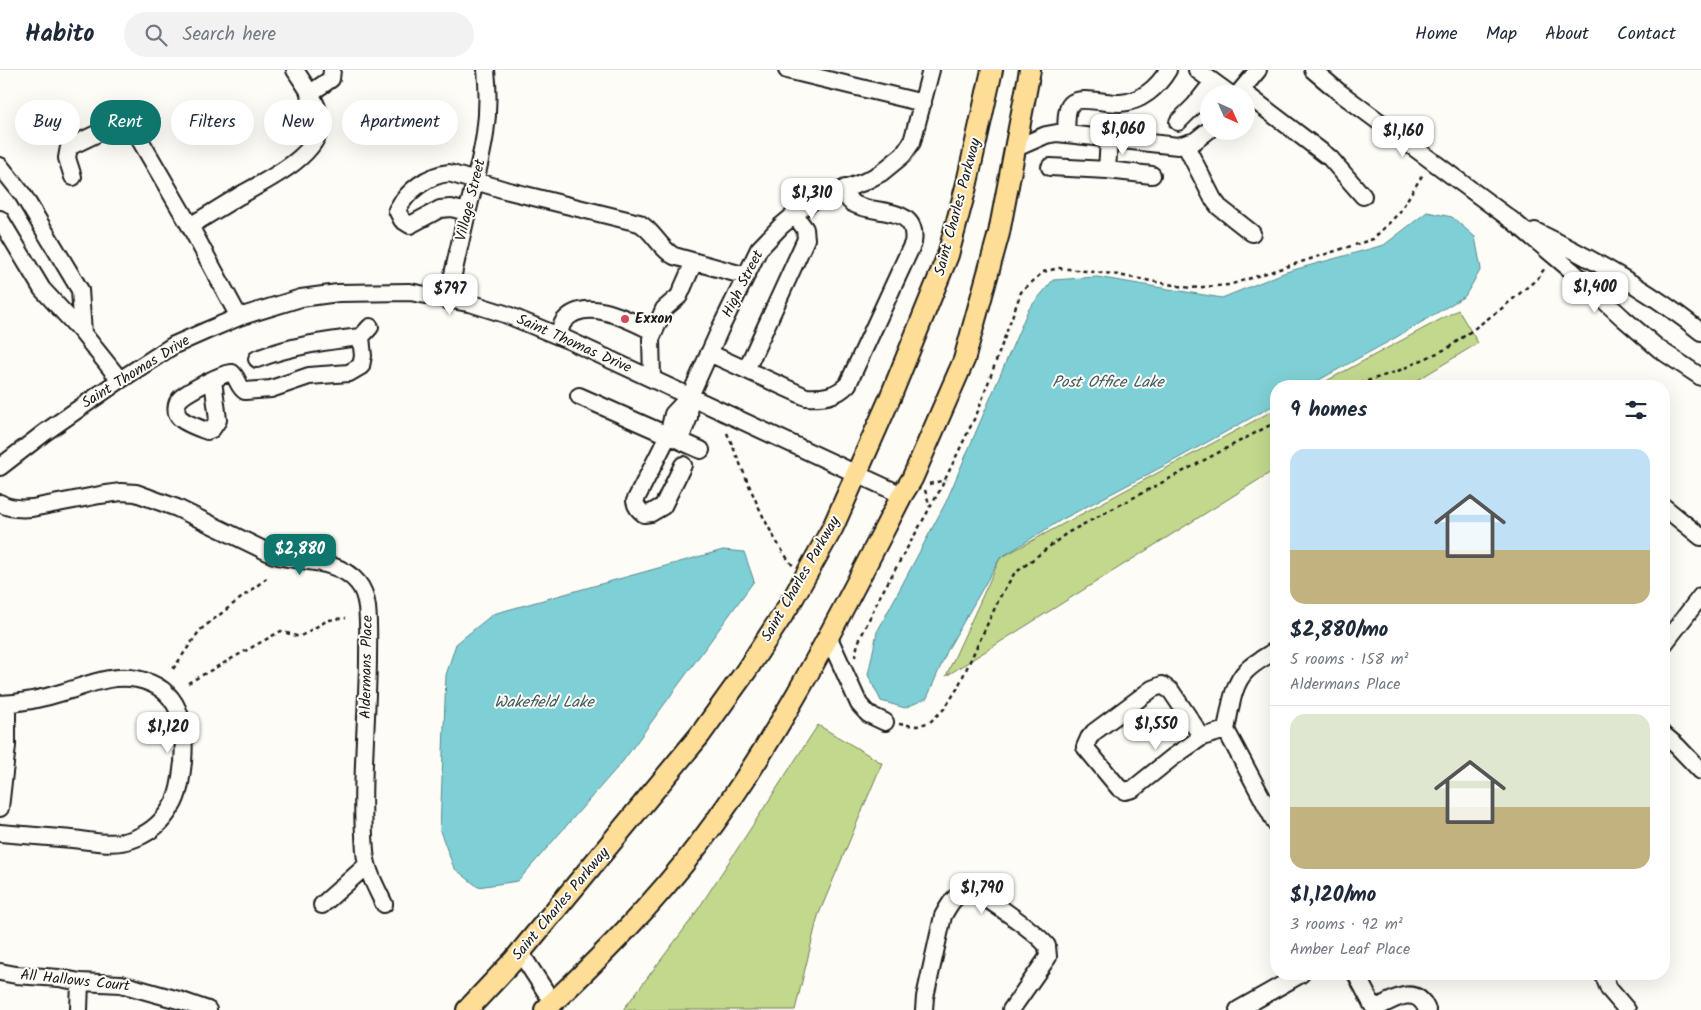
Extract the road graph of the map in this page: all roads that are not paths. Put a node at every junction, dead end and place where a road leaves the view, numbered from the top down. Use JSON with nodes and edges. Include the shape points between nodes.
{"nodes":[{"id":1,"x":295,"y":70,"type":"edge"},
{"id":2,"x":332,"y":70,"type":"edge"},
{"id":3,"x":486,"y":70,"type":"edge"},
{"id":4,"x":787,"y":70,"type":"edge"},
{"id":5,"x":931,"y":70,"type":"edge"},
{"id":6,"x":992,"y":70,"type":"edge"},
{"id":7,"x":1030,"y":70,"type":"edge"},
{"id":8,"x":1168,"y":70,"type":"edge"},
{"id":9,"x":1197,"y":70,"type":"edge"},
{"id":10,"x":1258,"y":70,"type":"edge"},
{"id":11,"x":1313,"y":70,"type":"edge"},
{"id":12,"x":1213,"y":82,"type":"junction"},
{"id":13,"x":1220,"y":85,"type":"edge"},
{"id":14,"x":1246,"y":85,"type":"edge"},
{"id":15,"x":309,"y":94,"type":"junction"},
{"id":16,"x":923,"y":103,"type":"junction"},
{"id":17,"x":1255,"y":104,"type":"edge"},
{"id":18,"x":1178,"y":122,"type":"dead end"},
{"id":19,"x":1066,"y":134,"type":"junction"},
{"id":20,"x":1200,"y":137,"type":"edge"},
{"id":21,"x":1109,"y":139,"type":"junction"},
{"id":22,"x":1185,"y":144,"type":"junction"},
{"id":23,"x":1016,"y":148,"type":"junction"},
{"id":24,"x":0,"y":166,"type":"edge"},
{"id":25,"x":1050,"y":167,"type":"dead end"},
{"id":26,"x":1107,"y":170,"type":"junction"},
{"id":27,"x":1152,"y":174,"type":"dead end"},
{"id":28,"x":74,"y":176,"type":"dead end"},
{"id":29,"x":476,"y":180,"type":"junction"},
{"id":30,"x":845,"y":188,"type":"junction"},
{"id":31,"x":1363,"y":196,"type":"dead end"},
{"id":32,"x":467,"y":212,"type":"junction"},
{"id":33,"x":794,"y":214,"type":"junction"},
{"id":34,"x":0,"y":219,"type":"edge"},
{"id":35,"x":1513,"y":221,"type":"junction"},
{"id":36,"x":190,"y":226,"type":"junction"},
{"id":37,"x":1252,"y":233,"type":"dead end"},
{"id":38,"x":694,"y":262,"type":"junction"},
{"id":39,"x":746,"y":276,"type":"junction"},
{"id":40,"x":447,"y":300,"type":"junction"},
{"id":41,"x":239,"y":317,"type":"junction"},
{"id":42,"x":654,"y":332,"type":"junction"},
{"id":43,"x":1701,"y":332,"type":"edge"},
{"id":44,"x":83,"y":334,"type":"junction"},
{"id":45,"x":558,"y":336,"type":"junction"},
{"id":46,"x":709,"y":353,"type":"junction"},
{"id":47,"x":257,"y":359,"type":"dead end"},
{"id":48,"x":746,"y":370,"type":"junction"},
{"id":49,"x":1701,"y":377,"type":"edge"},
{"id":50,"x":652,"y":378,"type":"junction"},
{"id":51,"x":120,"y":380,"type":"junction"},
{"id":52,"x":213,"y":380,"type":"dead end"},
{"id":53,"x":579,"y":396,"type":"dead end"},
{"id":54,"x":690,"y":396,"type":"junction"},
{"id":55,"x":668,"y":436,"type":"junction"},
{"id":56,"x":701,"y":450,"type":"dead end"},
{"id":57,"x":683,"y":465,"type":"dead end"},
{"id":58,"x":0,"y":467,"type":"edge"},
{"id":59,"x":858,"y":473,"type":"junction"},
{"id":60,"x":902,"y":495,"type":"junction"},
{"id":61,"x":0,"y":502,"type":"edge"},
{"id":62,"x":1670,"y":513,"type":"edge"},
{"id":63,"x":1701,"y":537,"type":"edge"},
{"id":64,"x":1701,"y":596,"type":"edge"},
{"id":65,"x":1670,"y":636,"type":"edge"},
{"id":66,"x":828,"y":638,"type":"junction"},
{"id":67,"x":1270,"y":654,"type":"edge"},
{"id":68,"x":3,"y":704,"type":"edge"},
{"id":69,"x":885,"y":722,"type":"road end"},
{"id":70,"x":1226,"y":730,"type":"junction"},
{"id":71,"x":1202,"y":737,"type":"junction"},
{"id":72,"x":1670,"y":740,"type":"edge"},
{"id":73,"x":1701,"y":771,"type":"edge"},
{"id":74,"x":0,"y":808,"type":"edge"},
{"id":75,"x":1270,"y":813,"type":"edge"},
{"id":76,"x":0,"y":832,"type":"edge"},
{"id":77,"x":367,"y":865,"type":"junction"},
{"id":78,"x":384,"y":904,"type":"dead end"},
{"id":79,"x":322,"y":905,"type":"dead end"},
{"id":80,"x":520,"y":952,"type":"junction"},
{"id":81,"x":0,"y":972,"type":"edge"},
{"id":82,"x":1290,"y":980,"type":"edge"},
{"id":83,"x":1359,"y":980,"type":"edge"},
{"id":84,"x":1605,"y":980,"type":"edge"},
{"id":85,"x":80,"y":982,"type":"junction"},
{"id":86,"x":549,"y":1006,"type":"edge"},
{"id":87,"x":79,"y":1010,"type":"edge"},
{"id":88,"x":208,"y":1010,"type":"edge"},
{"id":89,"x":467,"y":1010,"type":"edge"},
{"id":90,"x":924,"y":1010,"type":"edge"},
{"id":91,"x":1012,"y":1010,"type":"edge"},
{"id":92,"x":1238,"y":1010,"type":"edge"},
{"id":93,"x":1375,"y":1010,"type":"edge"},
{"id":94,"x":1427,"y":1010,"type":"edge"},
{"id":95,"x":1626,"y":1010,"type":"edge"}],
"edges":[{"from":1,"to":15,"type":"street"},
{"from":2,"to":15,"type":"street","via":[[331,79]]},
{"from":3,"to":29,"type":"street","name":"Village Street","via":[[488,116]]},
{"from":4,"to":16,"type":"street"},
{"from":5,"to":16,"type":"street","name":"High Street"},
{"from":6,"to":59,"type":"main road","name":"Saint Charles Parkway","via":[[948,254]]},
{"from":7,"to":23,"type":"main road"},
{"from":8,"to":19,"type":"street","via":[[1154,87],[1136,100],[1119,104],[1090,100],[1071,103]]},
{"from":9,"to":12,"type":"street"},
{"from":10,"to":14,"type":"street"},
{"from":11,"to":35,"type":"street"},
{"from":12,"to":13,"type":"street"},
{"from":12,"to":18,"type":"street"},
{"from":15,"to":36,"type":"street","via":[[320,125],[318,134],[304,153],[278,173]]},
{"from":16,"to":30,"type":"street","name":"High Street","via":[[912,142],[903,155],[881,173]]},
{"from":17,"to":31,"type":"street","via":[[1324,153]]},
{"from":19,"to":21,"type":"street"},
{"from":19,"to":23,"type":"street","via":[[1046,135]]},
{"from":20,"to":22,"type":"street"},
{"from":21,"to":22,"type":"street"},
{"from":21,"to":26,"type":"street"},
{"from":22,"to":37,"type":"street","via":[[1219,207]]},
{"from":23,"to":60,"type":"main road","via":[[999,233],[964,360]]},
{"from":24,"to":44,"type":"street","via":[[23,195],[80,290]]},
{"from":25,"to":26,"type":"street"},
{"from":26,"to":27,"type":"street"},
{"from":28,"to":36,"type":"street","via":[[67,158],[69,147],[116,125],[136,134]]},
{"from":29,"to":32,"type":"street","name":"Village Street"},
{"from":29,"to":32,"type":"street","via":[[440,174],[403,199],[397,210],[402,220],[410,225],[440,209]]},
{"from":29,"to":38,"type":"street","via":[[639,223],[647,227],[667,252]]},
{"from":30,"to":33,"type":"street","name":"High Street","via":[[816,199]]},
{"from":30,"to":48,"type":"street","via":[[852,204],[905,217],[914,233],[913,242],[848,384],[832,395],[806,397]]},
{"from":32,"to":40,"type":"street","name":"Village Street"},
{"from":33,"to":39,"type":"street","name":"High Street","via":[[759,249]]},
{"from":33,"to":48,"type":"street","via":[[805,229],[806,239]]},
{"from":34,"to":44,"type":"street","via":[[42,289]]},
{"from":35,"to":43,"type":"street","via":[[1572,249],[1648,293]]},
{"from":35,"to":49,"type":"street","via":[[1659,349]]},
{"from":36,"to":41,"type":"street"},
{"from":38,"to":39,"type":"street"},
{"from":38,"to":42,"type":"street","via":[[680,296],[664,309]]},
{"from":39,"to":46,"type":"street","name":"High Street"},
{"from":40,"to":41,"type":"street","name":"Saint Thomas Drive","via":[[410,292],[338,293],[302,298]]},
{"from":40,"to":45,"type":"street","name":"Saint Thomas Drive","via":[[505,314]]},
{"from":41,"to":51,"type":"street","name":"Saint Thomas Drive","via":[[174,345]]},
{"from":42,"to":45,"type":"street","via":[[609,311],[589,311],[575,313],[565,321]]},
{"from":42,"to":50,"type":"street","via":[[651,339]]},
{"from":44,"to":51,"type":"street"},
{"from":45,"to":50,"type":"street","name":"Saint Thomas Drive"},
{"from":46,"to":48,"type":"street"},
{"from":46,"to":54,"type":"street","name":"High Street"},
{"from":47,"to":52,"type":"street","via":[[301,345],[366,332],[361,366],[350,373],[309,376],[271,389],[245,391],[232,373]]},
{"from":50,"to":54,"type":"street","name":"Saint Thomas Drive"},
{"from":51,"to":58,"type":"street","name":"Saint Thomas Drive"},
{"from":53,"to":55,"type":"street"},
{"from":54,"to":55,"type":"street","name":"High Street","via":[[673,414]]},
{"from":54,"to":59,"type":"street","name":"Saint Thomas Drive"},
{"from":55,"to":56,"type":"street"},
{"from":55,"to":57,"type":"street","name":"High Street","via":[[635,501],[639,510],[644,514],[651,513],[663,506]]},
{"from":59,"to":60,"type":"street","name":"Saint Thomas Drive"},
{"from":59,"to":80,"type":"main road","name":"Saint Charles Parkway","via":[[833,527],[746,672],[700,735]]},
{"from":60,"to":66,"type":"main road"},
{"from":61,"to":77,"type":"street","name":"Aldermans Place","via":[[21,509],[121,492],[136,493],[274,554],[328,565],[354,578],[365,597],[368,614],[363,791]]},
{"from":62,"to":63,"type":"street"},
{"from":64,"to":65,"type":"street"},
{"from":66,"to":69,"type":"street","via":[[859,704],[868,714]]},
{"from":66,"to":86,"type":"main road","via":[[781,722],[698,845],[624,934]]},
{"from":67,"to":70,"type":"street","via":[[1241,677]]},
{"from":68,"to":74,"type":"street","via":[[7,746]]},
{"from":68,"to":76,"type":"street","via":[[51,696],[109,679],[137,679],[158,687],[173,700],[180,715],[184,745],[180,787],[173,805],[157,825],[135,839],[115,843]]},
{"from":70,"to":71,"type":"street"},
{"from":70,"to":75,"type":"street"},
{"from":71,"to":71,"type":"street","via":[[1171,691],[1162,685],[1094,732],[1086,747],[1119,788],[1125,791],[1133,789]]},
{"from":72,"to":73,"type":"street"},
{"from":77,"to":78,"type":"street","name":"Aldermans Place"},
{"from":77,"to":79,"type":"street"},
{"from":80,"to":86,"type":"street"},
{"from":80,"to":89,"type":"main road","name":"Saint Charles Parkway"},
{"from":81,"to":85,"type":"street","name":"All Hallows Court"},
{"from":82,"to":92,"type":"street"},
{"from":83,"to":93,"type":"street"},
{"from":84,"to":95,"type":"street"},
{"from":85,"to":87,"type":"street"},
{"from":85,"to":88,"type":"street","name":"All Hallows Court","via":[[121,984]]},
{"from":90,"to":91,"type":"street","via":[[944,916],[953,899],[970,892],[985,898],[1048,946],[1048,957]]},
{"from":93,"to":94,"type":"street","via":[[1396,998],[1410,995],[1421,1001]]}]}
